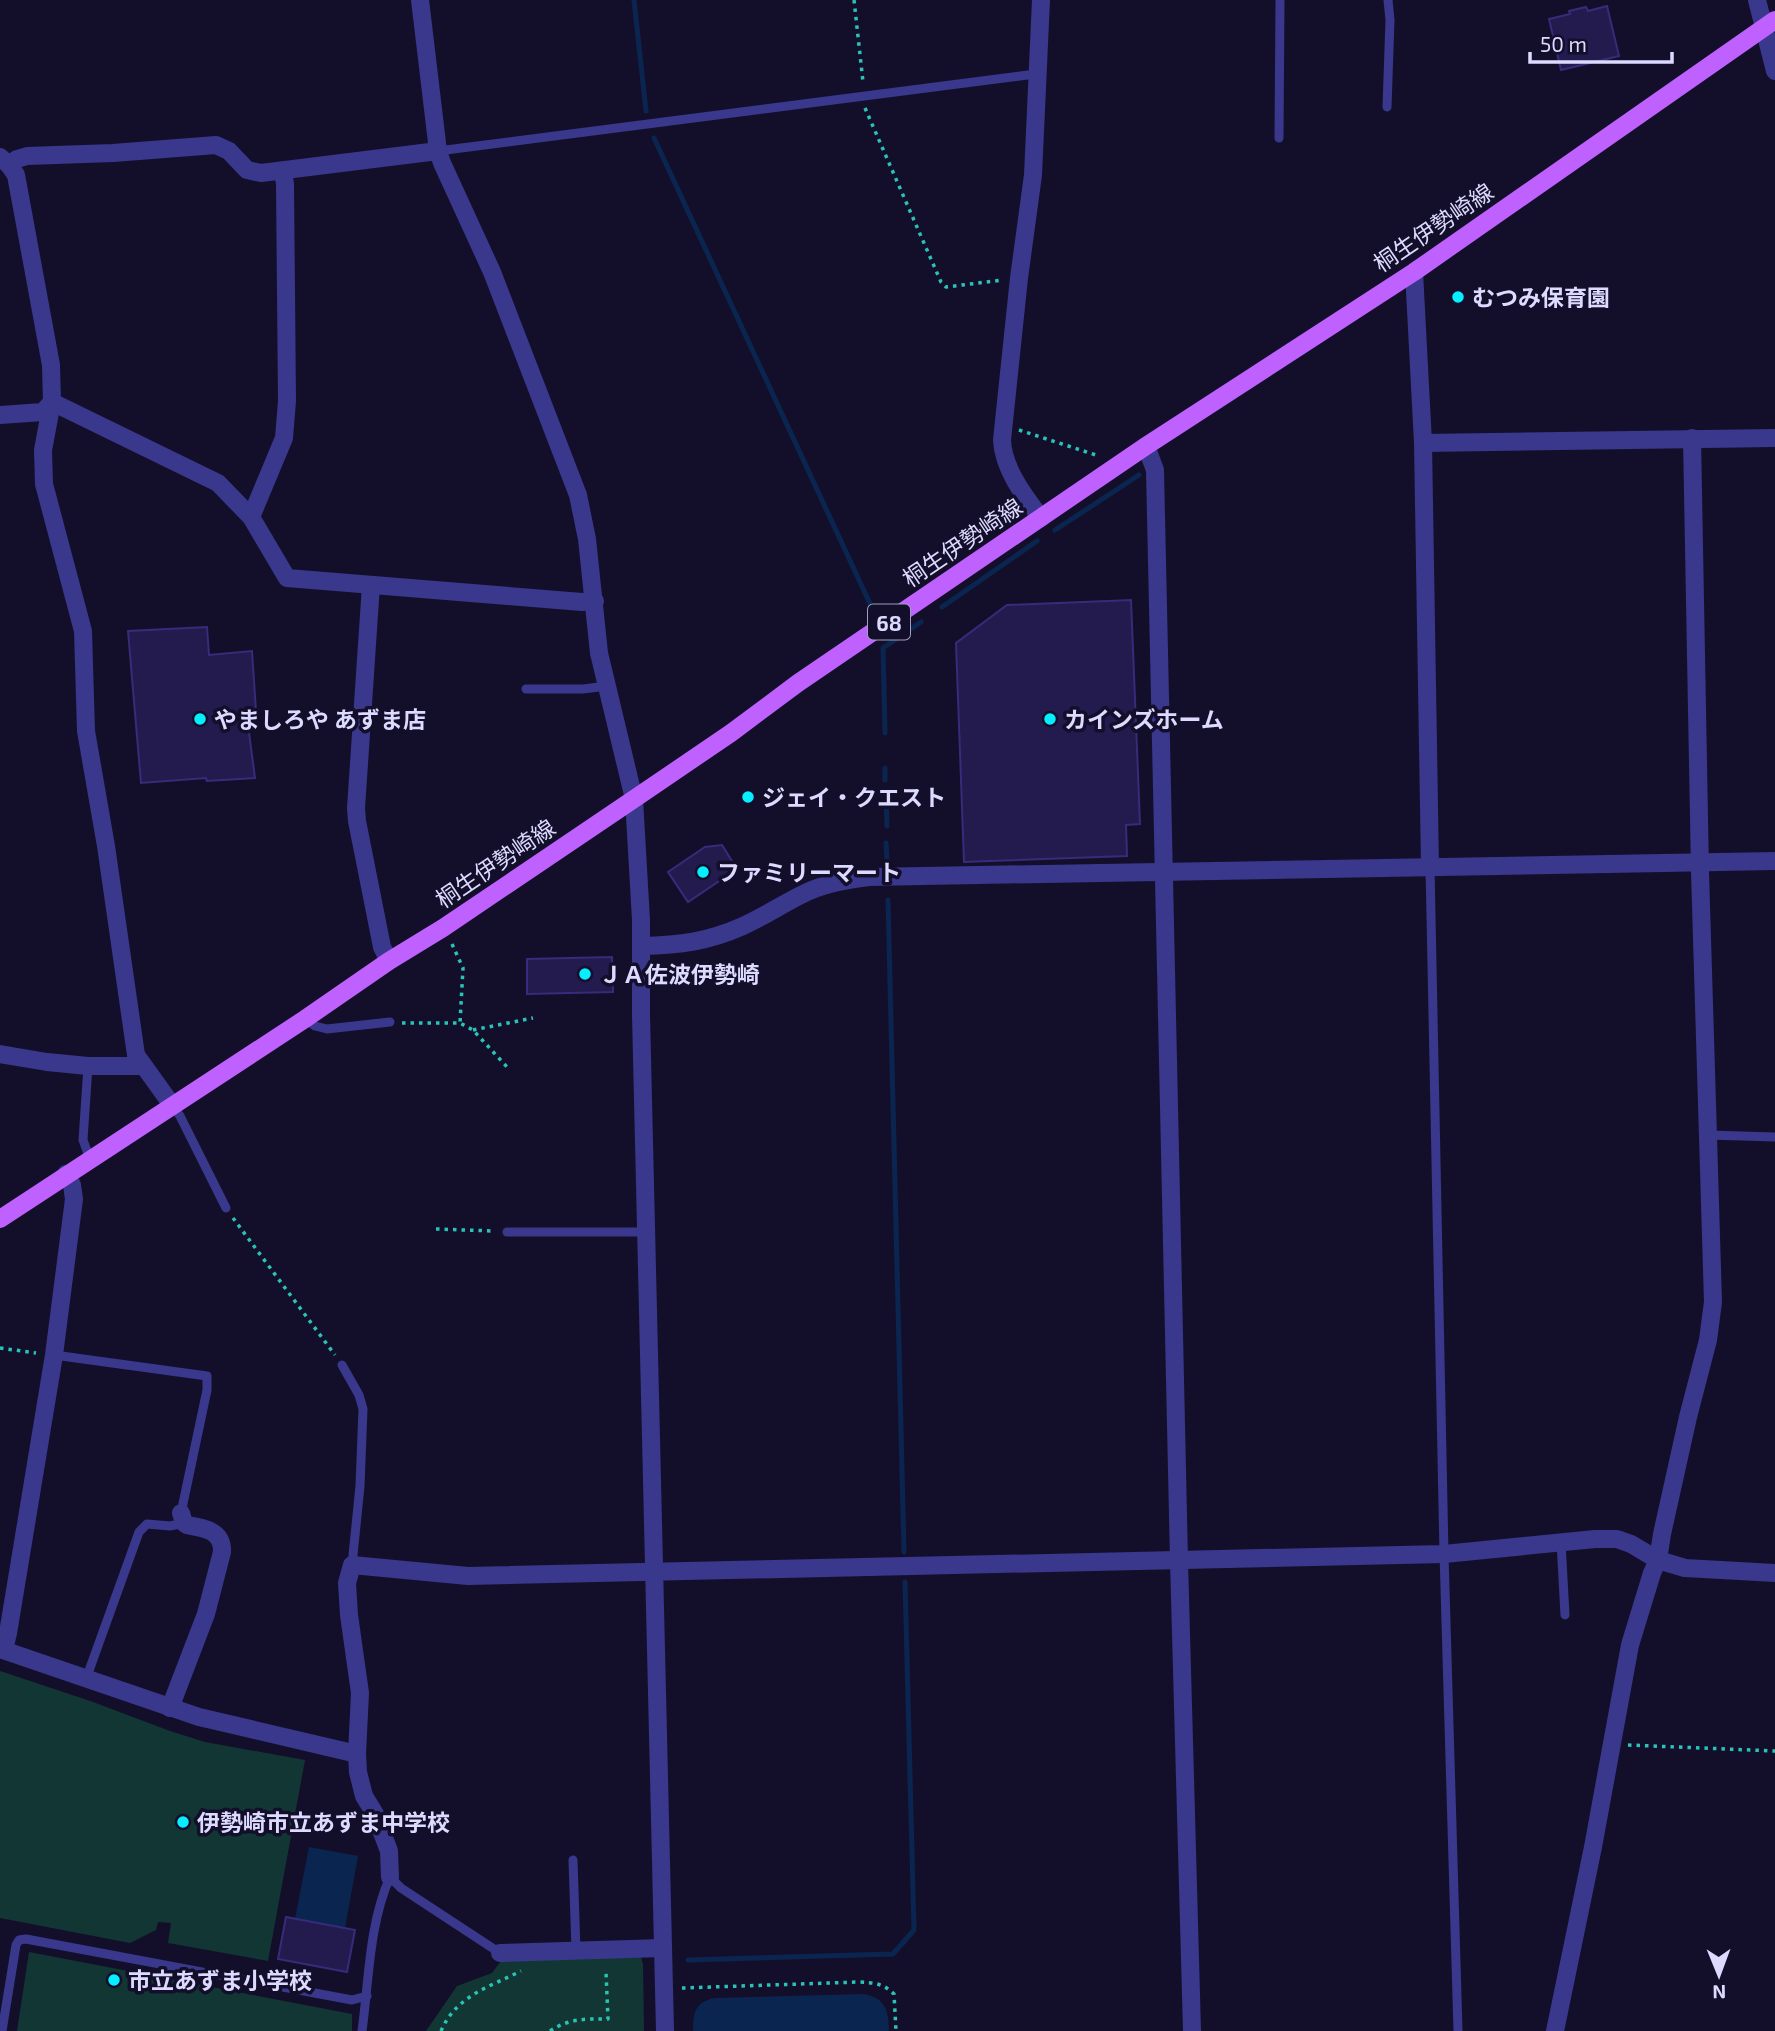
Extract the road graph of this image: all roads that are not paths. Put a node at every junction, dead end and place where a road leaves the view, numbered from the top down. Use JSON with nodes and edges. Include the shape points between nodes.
{"nodes":[{"id":1,"x":420,"y":0,"type":"edge"},
{"id":2,"x":1041,"y":0,"type":"edge"},
{"id":3,"x":1280,"y":0,"type":"edge"},
{"id":4,"x":1388,"y":0,"type":"edge"},
{"id":5,"x":1757,"y":0,"type":"edge"},
{"id":6,"x":1769,"y":24,"type":"edge"},
{"id":7,"x":1775,"y":71,"type":"edge"},
{"id":8,"x":1036,"y":74,"type":"junction"},
{"id":9,"x":1387,"y":107,"type":"dead end"},
{"id":10,"x":1279,"y":138,"type":"dead end"},
{"id":11,"x":438,"y":151,"type":"junction"},
{"id":12,"x":4,"y":161,"type":"edge"},
{"id":13,"x":283,"y":171,"type":"junction"},
{"id":14,"x":1414,"y":272,"type":"junction"},
{"id":15,"x":52,"y":402,"type":"junction"},
{"id":16,"x":0,"y":415,"type":"edge"},
{"id":17,"x":1692,"y":438,"type":"junction"},
{"id":18,"x":1775,"y":438,"type":"edge"},
{"id":19,"x":1423,"y":443,"type":"junction"},
{"id":20,"x":1146,"y":446,"type":"junction"},
{"id":21,"x":251,"y":517,"type":"junction"},
{"id":22,"x":1041,"y":518,"type":"junction"},
{"id":23,"x":371,"y":585,"type":"junction"},
{"id":24,"x":595,"y":601,"type":"junction"},
{"id":25,"x":607,"y":686,"type":"junction"},
{"id":26,"x":526,"y":689,"type":"dead end"},
{"id":27,"x":634,"y":799,"type":"junction"},
{"id":28,"x":1775,"y":861,"type":"edge"},
{"id":29,"x":1700,"y":863,"type":"junction"},
{"id":30,"x":1430,"y":867,"type":"junction"},
{"id":31,"x":1164,"y":871,"type":"junction"},
{"id":32,"x":641,"y":946,"type":"junction"},
{"id":33,"x":389,"y":961,"type":"junction"},
{"id":34,"x":305,"y":1019,"type":"junction"},
{"id":35,"x":390,"y":1022,"type":"road end"},
{"id":36,"x":0,"y":1054,"type":"edge"},
{"id":37,"x":88,"y":1066,"type":"junction"},
{"id":38,"x":144,"y":1066,"type":"junction"},
{"id":39,"x":172,"y":1105,"type":"junction"},
{"id":40,"x":1708,"y":1135,"type":"junction"},
{"id":41,"x":1775,"y":1137,"type":"edge"},
{"id":42,"x":90,"y":1159,"type":"junction"},
{"id":43,"x":66,"y":1174,"type":"junction"},
{"id":44,"x":226,"y":1208,"type":"road end"},
{"id":45,"x":0,"y":1219,"type":"edge"},
{"id":46,"x":507,"y":1231,"type":"road end"},
{"id":47,"x":647,"y":1232,"type":"junction"},
{"id":48,"x":54,"y":1356,"type":"junction"},
{"id":49,"x":342,"y":1366,"type":"road end"},
{"id":50,"x":183,"y":1518,"type":"junction"},
{"id":51,"x":1561,"y":1542,"type":"junction"},
{"id":52,"x":1444,"y":1554,"type":"junction"},
{"id":53,"x":1658,"y":1560,"type":"junction"},
{"id":54,"x":1178,"y":1562,"type":"junction"},
{"id":55,"x":352,"y":1565,"type":"junction"},
{"id":56,"x":655,"y":1572,"type":"junction"},
{"id":57,"x":1775,"y":1573,"type":"edge"},
{"id":58,"x":9,"y":1576,"type":"edge"},
{"id":59,"x":1565,"y":1615,"type":"dead end"},
{"id":60,"x":2,"y":1650,"type":"edge"},
{"id":61,"x":86,"y":1679,"type":"junction"},
{"id":62,"x":170,"y":1708,"type":"junction"},
{"id":63,"x":357,"y":1754,"type":"junction"},
{"id":64,"x":573,"y":1860,"type":"dead end"},
{"id":65,"x":390,"y":1877,"type":"junction"},
{"id":66,"x":663,"y":1948,"type":"junction"},
{"id":67,"x":576,"y":1950,"type":"junction"},
{"id":68,"x":500,"y":1953,"type":"joint"},
{"id":69,"x":367,"y":1996,"type":"junction"},
{"id":70,"x":2,"y":2031,"type":"edge"},
{"id":71,"x":362,"y":2031,"type":"edge"},
{"id":72,"x":665,"y":2031,"type":"edge"},
{"id":73,"x":1192,"y":2031,"type":"edge"},
{"id":74,"x":1458,"y":2031,"type":"edge"},
{"id":75,"x":1555,"y":2031,"type":"edge"}],
"edges":[{"from":1,"to":11,"type":"street"},
{"from":2,"to":8,"type":"street"},
{"from":3,"to":10,"type":"lane"},
{"from":4,"to":9,"type":"lane"},
{"from":5,"to":6,"type":"street"},
{"from":6,"to":7,"type":"street"},
{"from":6,"to":14,"type":"main road","name":"桐生伊勢崎線","number":"68"},
{"from":8,"to":11,"type":"lane"},
{"from":8,"to":22,"type":"street","via":[[1032,175],[1002,454]]},
{"from":11,"to":13,"type":"street"},
{"from":11,"to":24,"type":"street","via":[[492,272],[573,483],[583,516]]},
{"from":12,"to":13,"type":"street","via":[[206,144],[222,147],[247,170]]},
{"from":12,"to":15,"type":"street","via":[[16,175],[51,365]]},
{"from":13,"to":21,"type":"street","via":[[284,438]]},
{"from":14,"to":19,"type":"street"},
{"from":14,"to":20,"type":"main road","name":"桐生伊勢崎線","number":"68"},
{"from":15,"to":16,"type":"street","via":[[43,411]]},
{"from":15,"to":21,"type":"street","via":[[218,483]]},
{"from":15,"to":38,"type":"street","via":[[43,450],[44,484],[83,631],[86,731],[136,1055]]},
{"from":17,"to":18,"type":"street"},
{"from":17,"to":19,"type":"street"},
{"from":17,"to":29,"type":"street"},
{"from":19,"to":30,"type":"street"},
{"from":20,"to":22,"type":"main road","name":"桐生伊勢崎線","number":"68"},
{"from":20,"to":31,"type":"street","via":[[1155,470]]},
{"from":21,"to":23,"type":"street","via":[[287,578]]},
{"from":22,"to":27,"type":"main road","name":"桐生伊勢崎線","number":"68"},
{"from":23,"to":24,"type":"street"},
{"from":23,"to":33,"type":"street","via":[[356,808],[382,947]]},
{"from":24,"to":25,"type":"street"},
{"from":25,"to":26,"type":"lane"},
{"from":25,"to":27,"type":"street"},
{"from":27,"to":32,"type":"street"},
{"from":27,"to":33,"type":"main road","name":"桐生伊勢崎線","number":"68"},
{"from":28,"to":29,"type":"street"},
{"from":29,"to":30,"type":"street"},
{"from":29,"to":40,"type":"street"},
{"from":30,"to":31,"type":"street"},
{"from":30,"to":52,"type":"lane"},
{"from":31,"to":32,"type":"street","via":[[845,880],[800,895],[718,936],[680,945]]},
{"from":31,"to":54,"type":"street"},
{"from":32,"to":47,"type":"street"},
{"from":33,"to":34,"type":"main road","name":"桐生伊勢崎線","number":"68"},
{"from":34,"to":35,"type":"lane","via":[[327,1029]]},
{"from":34,"to":39,"type":"main road","name":"桐生伊勢崎線","number":"68"},
{"from":36,"to":37,"type":"street"},
{"from":37,"to":38,"type":"street"},
{"from":37,"to":42,"type":"lane","via":[[83,1140]]},
{"from":38,"to":39,"type":"street"},
{"from":39,"to":42,"type":"main road","name":"桐生伊勢崎線","number":"68"},
{"from":39,"to":44,"type":"lane"},
{"from":40,"to":41,"type":"lane"},
{"from":40,"to":53,"type":"street","via":[[1713,1302]]},
{"from":42,"to":43,"type":"main road","name":"桐生伊勢崎線","number":"68"},
{"from":43,"to":45,"type":"main road","name":"桐生伊勢崎線","number":"68"},
{"from":43,"to":48,"type":"street","via":[[74,1199]]},
{"from":46,"to":47,"type":"lane"},
{"from":47,"to":56,"type":"street"},
{"from":48,"to":50,"type":"lane","via":[[207,1376]]},
{"from":48,"to":58,"type":"street"},
{"from":49,"to":55,"type":"lane","via":[[363,1409]]},
{"from":50,"to":61,"type":"lane","via":[[170,1526],[147,1524],[139,1532]]},
{"from":50,"to":62,"type":"street","via":[[216,1533],[223,1544],[206,1614]]},
{"from":51,"to":52,"type":"street"},
{"from":51,"to":53,"type":"street","via":[[1617,1539]]},
{"from":51,"to":59,"type":"lane"},
{"from":52,"to":54,"type":"street"},
{"from":52,"to":74,"type":"lane"},
{"from":53,"to":57,"type":"street","via":[[1685,1568]]},
{"from":53,"to":75,"type":"street","via":[[1630,1645]]},
{"from":54,"to":56,"type":"street"},
{"from":54,"to":73,"type":"street"},
{"from":55,"to":56,"type":"street","via":[[468,1576]]},
{"from":55,"to":63,"type":"street","via":[[347,1583],[360,1693]]},
{"from":56,"to":66,"type":"street"},
{"from":58,"to":60,"type":"street"},
{"from":60,"to":61,"type":"street"},
{"from":61,"to":62,"type":"street"},
{"from":62,"to":63,"type":"street"},
{"from":63,"to":65,"type":"street","via":[[364,1796],[389,1851]]},
{"from":64,"to":67,"type":"lane"},
{"from":65,"to":68,"type":"lane"},
{"from":65,"to":69,"type":"lane","via":[[376,1922]]},
{"from":66,"to":67,"type":"street"},
{"from":66,"to":72,"type":"street"},
{"from":67,"to":68,"type":"street"},
{"from":69,"to":70,"type":"lane","via":[[352,2000],[26,1938],[16,1945]]},
{"from":69,"to":71,"type":"lane"}]}
